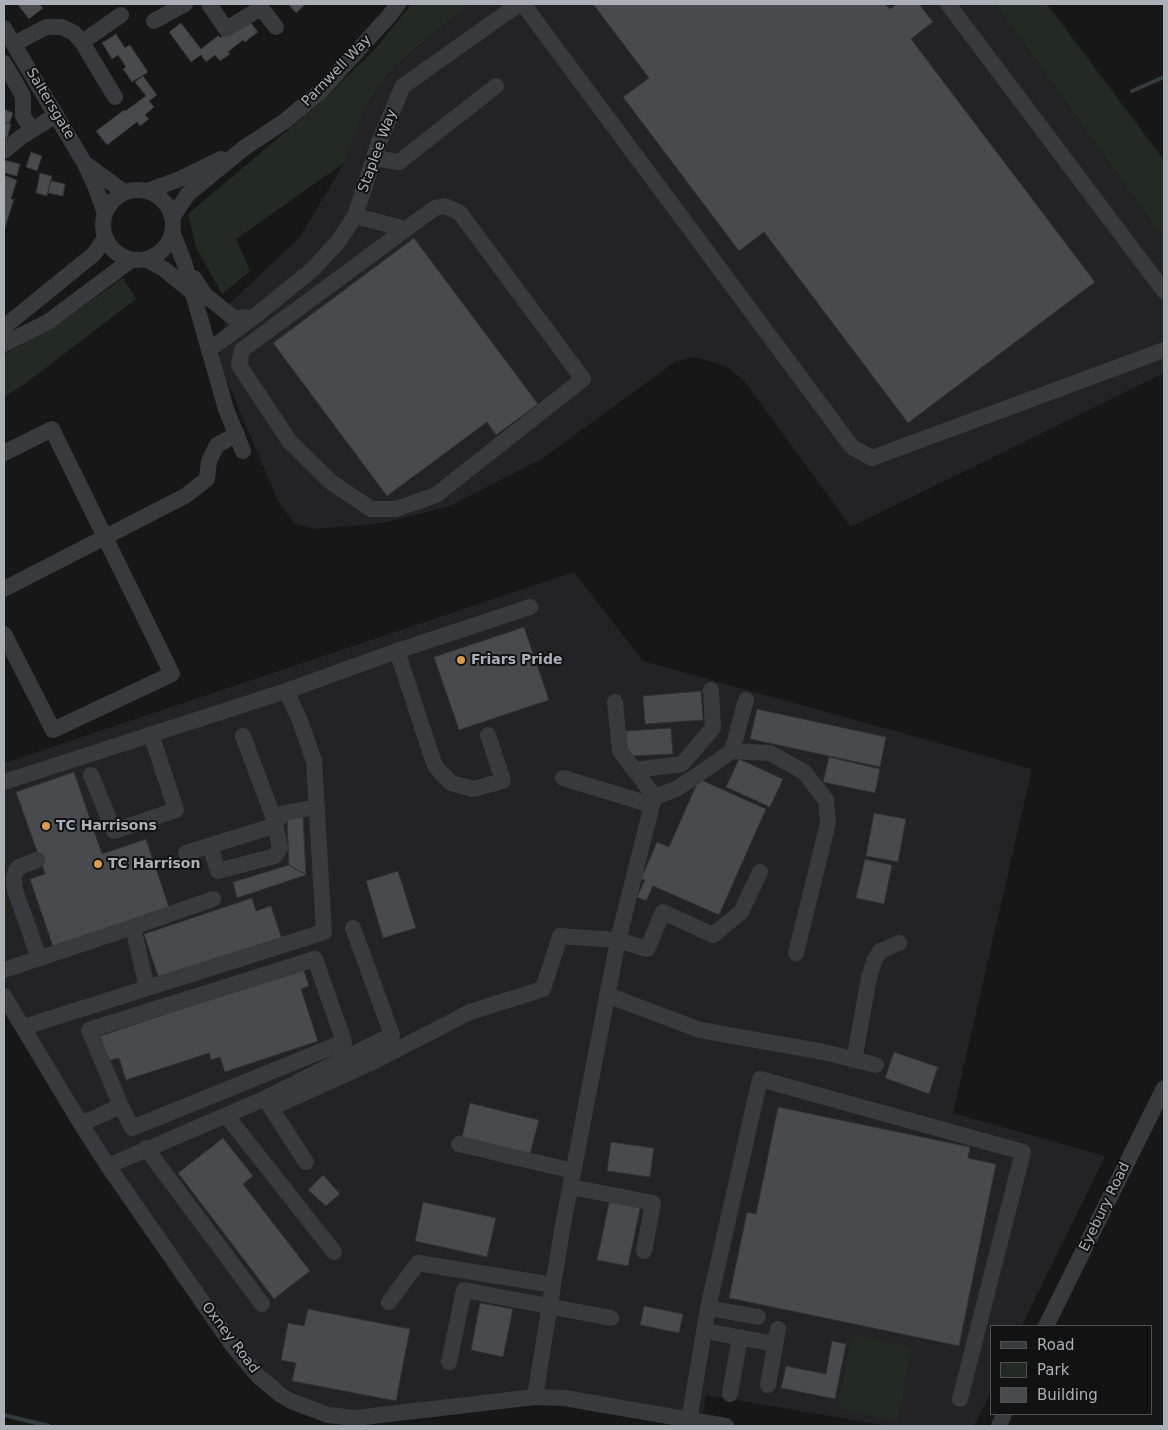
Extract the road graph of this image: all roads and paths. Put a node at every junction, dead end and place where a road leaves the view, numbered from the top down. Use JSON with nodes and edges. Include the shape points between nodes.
{"nodes":[{"id":1,"x":185,"y":4,"type":"edge"},
{"id":2,"x":209,"y":4,"type":"edge"},
{"id":3,"x":398,"y":4,"type":"edge"},
{"id":4,"x":521,"y":4,"type":"edge"},
{"id":5,"x":948,"y":4,"type":"edge"},
{"id":6,"x":121,"y":15,"type":"dead end"},
{"id":7,"x":154,"y":21,"type":"dead end"},
{"id":8,"x":276,"y":27,"type":"dead end"},
{"id":9,"x":4,"y":28,"type":"edge"},
{"id":10,"x":82,"y":42,"type":"junction"},
{"id":11,"x":14,"y":44,"type":"junction"},
{"id":12,"x":4,"y":63,"type":"edge"},
{"id":13,"x":496,"y":86,"type":"dead end"},
{"id":14,"x":115,"y":97,"type":"dead end"},
{"id":15,"x":56,"y":115,"type":"junction"},
{"id":16,"x":32,"y":130,"type":"junction"},
{"id":17,"x":244,"y":148,"type":"junction"},
{"id":18,"x":4,"y":151,"type":"edge"},
{"id":19,"x":374,"y":158,"type":"junction"},
{"id":20,"x":85,"y":164,"type":"junction"},
{"id":21,"x":147,"y":191,"type":"junction"},
{"id":22,"x":124,"y":192,"type":"junction"},
{"id":23,"x":105,"y":212,"type":"junction"},
{"id":24,"x":173,"y":216,"type":"junction"},
{"id":25,"x":355,"y":216,"type":"junction"},
{"id":26,"x":406,"y":229,"type":"junction"},
{"id":27,"x":173,"y":234,"type":"junction"},
{"id":28,"x":105,"y":238,"type":"junction"},
{"id":29,"x":139,"y":260,"type":"junction"},
{"id":30,"x":184,"y":262,"type":"junction"},
{"id":31,"x":192,"y":292,"type":"junction"},
{"id":32,"x":1164,"y":292,"type":"edge"},
{"id":33,"x":254,"y":317,"type":"junction"},
{"id":34,"x":4,"y":327,"type":"edge"},
{"id":35,"x":4,"y":344,"type":"edge"},
{"id":36,"x":210,"y":349,"type":"junction"},
{"id":37,"x":1164,"y":350,"type":"edge"},
{"id":38,"x":237,"y":434,"type":"junction"},
{"id":39,"x":243,"y":451,"type":"dead end"},
{"id":40,"x":4,"y":453,"type":"edge"},
{"id":41,"x":104,"y":538,"type":"junction"},
{"id":42,"x":4,"y":589,"type":"edge"},
{"id":43,"x":530,"y":607,"type":"dead end"},
{"id":44,"x":4,"y":634,"type":"edge"},
{"id":45,"x":397,"y":651,"type":"junction"},
{"id":46,"x":711,"y":690,"type":"dead end"},
{"id":47,"x":286,"y":691,"type":"junction"},
{"id":48,"x":746,"y":700,"type":"dead end"},
{"id":49,"x":615,"y":702,"type":"dead end"},
{"id":50,"x":151,"y":734,"type":"junction"},
{"id":51,"x":488,"y":735,"type":"dead end"},
{"id":52,"x":244,"y":736,"type":"dead end"},
{"id":53,"x":732,"y":751,"type":"junction"},
{"id":54,"x":635,"y":770,"type":"junction"},
{"id":55,"x":91,"y":775,"type":"dead end"},
{"id":56,"x":563,"y":778,"type":"dead end"},
{"id":57,"x":4,"y":782,"type":"edge"},
{"id":58,"x":654,"y":801,"type":"junction"},
{"id":59,"x":317,"y":807,"type":"junction"},
{"id":60,"x":275,"y":822,"type":"junction"},
{"id":61,"x":210,"y":846,"type":"junction"},
{"id":62,"x":186,"y":854,"type":"dead end"},
{"id":63,"x":37,"y":860,"type":"dead end"},
{"id":64,"x":760,"y":872,"type":"dead end"},
{"id":65,"x":213,"y":899,"type":"dead end"},
{"id":66,"x":133,"y":927,"type":"junction"},
{"id":67,"x":353,"y":928,"type":"dead end"},
{"id":68,"x":618,"y":940,"type":"junction"},
{"id":69,"x":899,"y":943,"type":"dead end"},
{"id":70,"x":796,"y":953,"type":"dead end"},
{"id":71,"x":38,"y":958,"type":"junction"},
{"id":72,"x":4,"y":970,"type":"edge"},
{"id":73,"x":147,"y":988,"type":"junction"},
{"id":74,"x":608,"y":995,"type":"junction"},
{"id":75,"x":4,"y":996,"type":"edge"},
{"id":76,"x":24,"y":1028,"type":"junction"},
{"id":77,"x":854,"y":1060,"type":"junction"},
{"id":78,"x":876,"y":1065,"type":"dead end"},
{"id":79,"x":1164,"y":1088,"type":"edge"},
{"id":80,"x":268,"y":1103,"type":"junction"},
{"id":81,"x":121,"y":1106,"type":"junction"},
{"id":82,"x":226,"y":1115,"type":"junction"},
{"id":83,"x":81,"y":1124,"type":"junction"},
{"id":84,"x":459,"y":1144,"type":"dead end"},
{"id":85,"x":146,"y":1148,"type":"junction"},
{"id":86,"x":306,"y":1162,"type":"dead end"},
{"id":87,"x":108,"y":1166,"type":"junction"},
{"id":88,"x":572,"y":1179,"type":"junction"},
{"id":89,"x":334,"y":1252,"type":"dead end"},
{"id":90,"x":644,"y":1252,"type":"dead end"},
{"id":91,"x":553,"y":1285,"type":"junction"},
{"id":92,"x":389,"y":1302,"type":"dead end"},
{"id":93,"x":262,"y":1304,"type":"dead end"},
{"id":94,"x":550,"y":1306,"type":"junction"},
{"id":95,"x":708,"y":1308,"type":"junction"},
{"id":96,"x":758,"y":1317,"type":"dead end"},
{"id":97,"x":610,"y":1318,"type":"dead end"},
{"id":98,"x":1046,"y":1325,"type":"edge"},
{"id":99,"x":704,"y":1331,"type":"junction"},
{"id":100,"x":740,"y":1337,"type":"junction"},
{"id":101,"x":449,"y":1362,"type":"dead end"},
{"id":102,"x":768,"y":1385,"type":"dead end"},
{"id":103,"x":730,"y":1394,"type":"dead end"},
{"id":104,"x":536,"y":1397,"type":"junction"},
{"id":105,"x":960,"y":1399,"type":"dead end"},
{"id":106,"x":689,"y":1420,"type":"junction"},
{"id":107,"x":726,"y":1426,"type":"edge"}],
"edges":[{"from":1,"to":7,"type":"street"},
{"from":2,"to":8,"type":"street","via":[[226,29],[261,8]]},
{"from":3,"to":17,"type":"street","name":"Parnwell Way","via":[[321,91],[285,122]]},
{"from":4,"to":19,"type":"street","name":"Staplee Way","via":[[403,86]]},
{"from":4,"to":37,"type":"street","via":[[852,447],[872,458]]},
{"from":5,"to":32,"type":"street"},
{"from":6,"to":10,"type":"street"},
{"from":9,"to":11,"type":"street","name":"Saltersgate"},
{"from":10,"to":11,"type":"street","via":[[62,27],[46,27]]},
{"from":10,"to":14,"type":"street"},
{"from":11,"to":15,"type":"street","name":"Saltersgate"},
{"from":12,"to":16,"type":"street","via":[[23,96],[23,116]]},
{"from":13,"to":19,"type":"street","via":[[399,162]]},
{"from":15,"to":16,"type":"street"},
{"from":15,"to":20,"type":"street","name":"Saltersgate"},
{"from":16,"to":18,"type":"street"},
{"from":17,"to":21,"type":"street","name":"Parnwell Way"},
{"from":17,"to":24,"type":"street","name":"Parnwell Way","via":[[188,194]]},
{"from":19,"to":25,"type":"street","name":"Staplee Way"},
{"from":20,"to":22,"type":"street","name":"Saltersgate"},
{"from":20,"to":23,"type":"street","name":"Saltersgate"},
{"from":21,"to":22,"type":"street"},
{"from":21,"to":24,"type":"street","via":[[159,196]]},
{"from":22,"to":23,"type":"street","via":[[109,204]]},
{"from":23,"to":28,"type":"street"},
{"from":24,"to":27,"type":"street"},
{"from":25,"to":26,"type":"street"},
{"from":25,"to":33,"type":"street","name":"Staplee Way","via":[[338,242],[313,269]]},
{"from":26,"to":26,"type":"street","via":[[434,208],[445,206],[460,213],[583,380],[436,494],[396,509],[371,509],[331,482],[290,442],[239,365],[242,350]]},
{"from":27,"to":29,"type":"street","via":[[163,251]]},
{"from":27,"to":30,"type":"street"},
{"from":28,"to":29,"type":"street","via":[[120,256]]},
{"from":28,"to":34,"type":"street","via":[[94,254]]},
{"from":29,"to":31,"type":"street","via":[[164,269]]},
{"from":29,"to":35,"type":"street","via":[[48,322]]},
{"from":30,"to":31,"type":"street"},
{"from":30,"to":33,"type":"street","via":[[205,295],[234,318]]},
{"from":31,"to":36,"type":"street"},
{"from":33,"to":36,"type":"street","name":"Staplee Way"},
{"from":36,"to":38,"type":"street","via":[[226,409]]},
{"from":38,"to":39,"type":"street"},
{"from":38,"to":41,"type":"street","via":[[217,445],[209,461],[207,479],[185,496]]},
{"from":40,"to":41,"type":"street","via":[[52,429]]},
{"from":41,"to":42,"type":"street"},
{"from":41,"to":44,"type":"street","via":[[172,674],[53,730]]},
{"from":43,"to":45,"type":"street"},
{"from":45,"to":47,"type":"street"},
{"from":45,"to":51,"type":"street","via":[[434,766],[452,783],[473,790],[503,781]]},
{"from":46,"to":54,"type":"street","via":[[713,728],[682,764]]},
{"from":47,"to":50,"type":"street"},
{"from":47,"to":59,"type":"street","via":[[314,761]]},
{"from":48,"to":53,"type":"street"},
{"from":49,"to":54,"type":"street","via":[[620,751]]},
{"from":50,"to":55,"type":"street","via":[[176,810],[114,831]]},
{"from":50,"to":57,"type":"street"},
{"from":52,"to":60,"type":"street"},
{"from":53,"to":58,"type":"street"},
{"from":53,"to":70,"type":"street","via":[[770,753],[804,772],[826,800],[828,823]]},
{"from":54,"to":58,"type":"street"},
{"from":56,"to":58,"type":"street"},
{"from":58,"to":68,"type":"street"},
{"from":59,"to":60,"type":"street","via":[[284,813]]},
{"from":59,"to":73,"type":"street","via":[[324,932]]},
{"from":60,"to":61,"type":"street","via":[[270,827]]},
{"from":60,"to":61,"type":"street","via":[[280,848],[275,856],[218,871]]},
{"from":61,"to":62,"type":"street"},
{"from":63,"to":71,"type":"street","via":[[19,867],[14,879]]},
{"from":64,"to":68,"type":"street","via":[[741,912],[713,935],[663,912],[647,949]]},
{"from":65,"to":66,"type":"street"},
{"from":66,"to":71,"type":"street"},
{"from":66,"to":73,"type":"street"},
{"from":67,"to":80,"type":"street","via":[[392,1035]]},
{"from":68,"to":74,"type":"street"},
{"from":68,"to":80,"type":"street","via":[[560,936],[543,989],[470,1012],[373,1062]]},
{"from":69,"to":77,"type":"street","via":[[880,951],[874,961]]},
{"from":71,"to":72,"type":"street"},
{"from":73,"to":76,"type":"street"},
{"from":74,"to":77,"type":"street","via":[[700,1030]]},
{"from":74,"to":88,"type":"street"},
{"from":75,"to":76,"type":"street","name":"Oxney Road"},
{"from":76,"to":83,"type":"street","name":"Oxney Road"},
{"from":77,"to":78,"type":"street"},
{"from":79,"to":98,"type":"street","name":"Eyebury Road"},
{"from":80,"to":82,"type":"street"},
{"from":80,"to":86,"type":"street"},
{"from":81,"to":81,"type":"street","via":[[88,1030],[315,959],[344,1042],[132,1128]]},
{"from":81,"to":83,"type":"street"},
{"from":82,"to":85,"type":"street"},
{"from":82,"to":89,"type":"street"},
{"from":83,"to":87,"type":"street","name":"Oxney Road"},
{"from":84,"to":88,"type":"street"},
{"from":85,"to":87,"type":"street"},
{"from":85,"to":93,"type":"street"},
{"from":87,"to":104,"type":"street","name":"Oxney Road","via":[[233,1346],[258,1376],[291,1402],[328,1415],[355,1418]]},
{"from":88,"to":90,"type":"street","via":[[653,1203]]},
{"from":88,"to":91,"type":"street"},
{"from":91,"to":92,"type":"street","via":[[418,1263]]},
{"from":91,"to":94,"type":"street"},
{"from":94,"to":97,"type":"street"},
{"from":94,"to":101,"type":"street","via":[[464,1290]]},
{"from":94,"to":104,"type":"street"},
{"from":95,"to":96,"type":"street"},
{"from":95,"to":99,"type":"street"},
{"from":95,"to":105,"type":"street","via":[[760,1079],[1023,1152]]},
{"from":99,"to":100,"type":"street"},
{"from":99,"to":106,"type":"street"},
{"from":100,"to":102,"type":"street","via":[[776,1337]]},
{"from":100,"to":103,"type":"street"},
{"from":104,"to":106,"type":"street","name":"Oxney Road","via":[[564,1398]]},
{"from":106,"to":107,"type":"street","name":"Oxney Road"}]}
